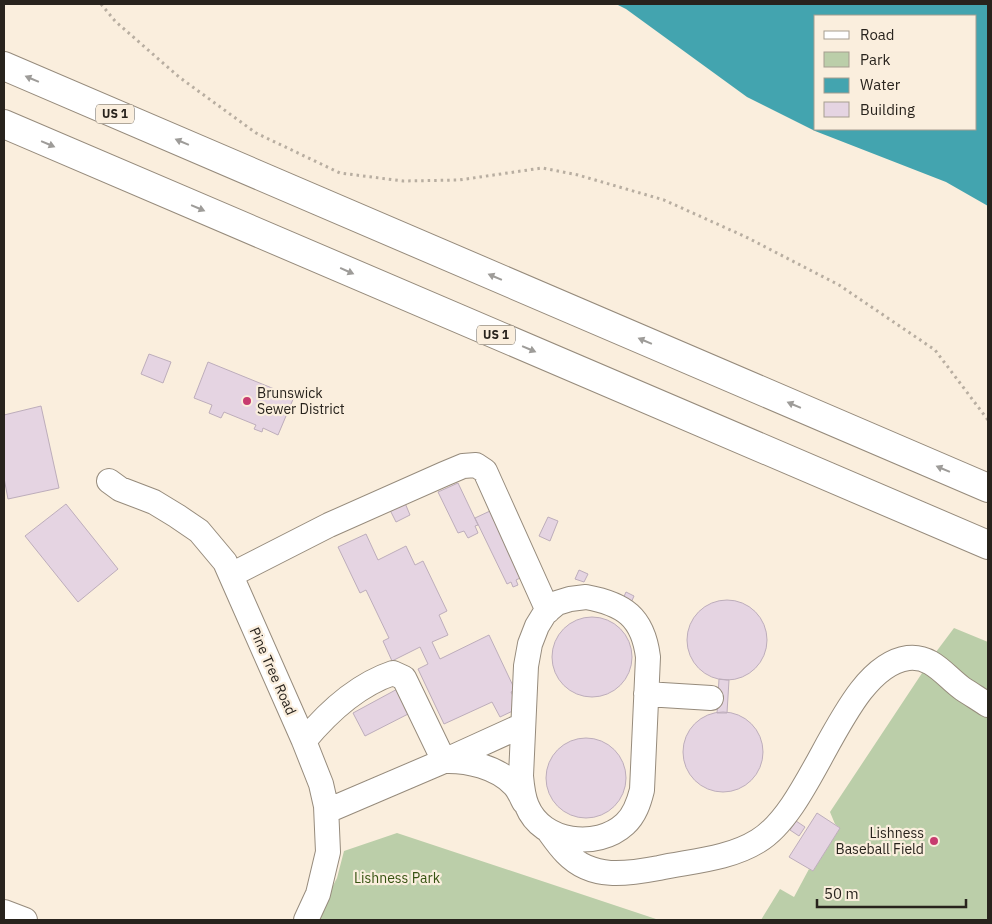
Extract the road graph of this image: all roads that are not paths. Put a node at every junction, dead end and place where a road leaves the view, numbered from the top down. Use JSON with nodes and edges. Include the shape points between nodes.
{"nodes":[{"id":1,"x":4,"y":66,"type":"edge"},
{"id":2,"x":4,"y":124,"type":"edge"},
{"id":3,"x":109,"y":481,"type":"dead end"},
{"id":4,"x":988,"y":488,"type":"edge"},
{"id":5,"x":988,"y":545,"type":"edge"},
{"id":6,"x":231,"y":575,"type":"junction"},
{"id":7,"x":548,"y":611,"type":"junction"},
{"id":8,"x":646,"y":694,"type":"junction"},
{"id":9,"x":711,"y":698,"type":"dead end"},
{"id":10,"x":988,"y":705,"type":"edge"},
{"id":11,"x":523,"y":725,"type":"junction"},
{"id":12,"x":304,"y":741,"type":"junction"},
{"id":13,"x":444,"y":761,"type":"junction"},
{"id":14,"x":527,"y":808,"type":"junction"},
{"id":15,"x":327,"y":811,"type":"junction"},
{"id":16,"x":550,"y":833,"type":"junction"},
{"id":17,"x":4,"y":912,"type":"edge"},
{"id":18,"x":25,"y":920,"type":"edge"},
{"id":19,"x":306,"y":920,"type":"edge"}],
"edges":[{"from":4,"to":1,"type":"highway","number":"US 1","one_way":true},
{"from":2,"to":5,"type":"highway","number":"US 1","one_way":true},
{"from":3,"to":6,"type":"street","name":"Pine Tree Road","via":[[120,489],[154,502],[199,531],[225,562]]},
{"from":6,"to":7,"type":"street","via":[[329,525],[463,466],[476,465],[485,471]]},
{"from":6,"to":12,"type":"street","name":"Pine Tree Road"},
{"from":7,"to":8,"type":"street","via":[[557,603],[586,597],[622,608],[643,633],[648,657]]},
{"from":7,"to":11,"type":"street","via":[[530,644]]},
{"from":8,"to":9,"type":"street"},
{"from":8,"to":16,"type":"street","via":[[642,790],[637,808],[625,824],[608,835],[569,839]]},
{"from":10,"to":16,"type":"street","via":[[926,660],[903,659],[887,666],[867,683],[846,712],[801,792],[778,825],[758,841],[731,854],[629,874],[606,873],[587,867],[567,855]]},
{"from":11,"to":13,"type":"street"},
{"from":11,"to":14,"type":"street","via":[[520,776]]},
{"from":12,"to":13,"type":"street","via":[[324,718],[355,693],[376,678],[393,673],[404,678]]},
{"from":12,"to":15,"type":"street","name":"Pine Tree Road"},
{"from":13,"to":14,"type":"street","via":[[456,760],[500,773],[515,786]]},
{"from":13,"to":15,"type":"street"},
{"from":14,"to":16,"type":"street"},
{"from":15,"to":19,"type":"street","name":"Pine Tree Road","via":[[328,852],[324,873]]},
{"from":17,"to":18,"type":"street"}]}
